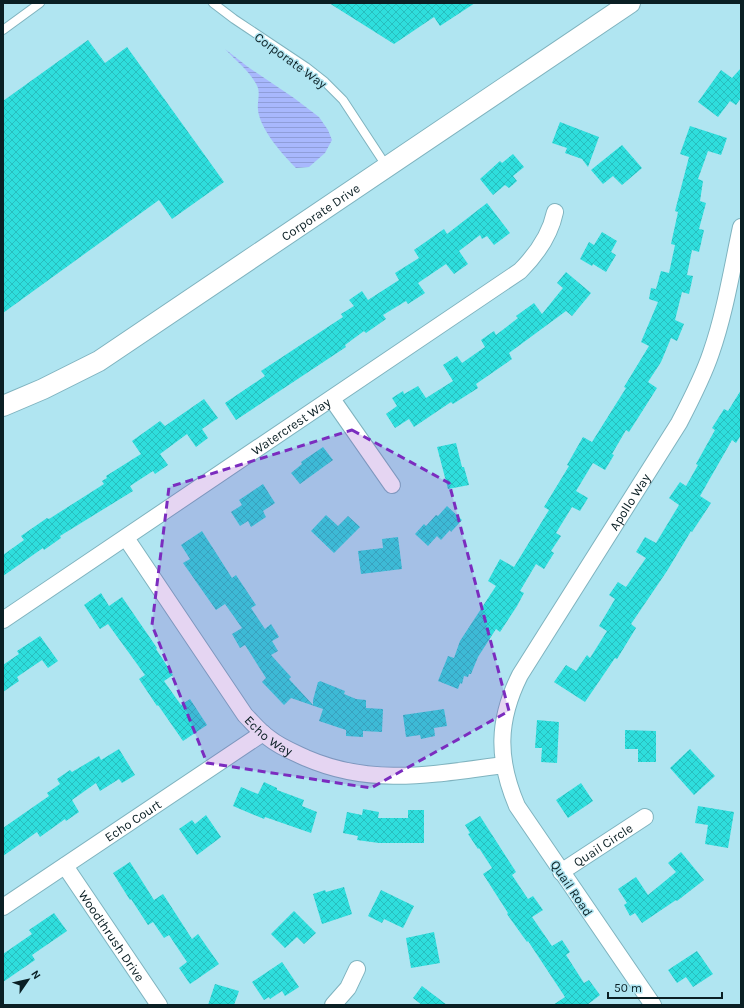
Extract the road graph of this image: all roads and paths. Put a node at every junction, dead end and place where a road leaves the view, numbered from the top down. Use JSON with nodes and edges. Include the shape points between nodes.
{"nodes":[{"id":1,"x":40,"y":3,"type":"edge"},
{"id":2,"x":213,"y":3,"type":"edge"},
{"id":3,"x":630,"y":3,"type":"edge"},
{"id":4,"x":3,"y":30,"type":"edge"},
{"id":5,"x":387,"y":167,"type":"junction"},
{"id":6,"x":555,"y":212,"type":"dead end"},
{"id":7,"x":741,"y":228,"type":"edge"},
{"id":8,"x":332,"y":399,"type":"junction"},
{"id":9,"x":3,"y":406,"type":"edge"},
{"id":10,"x":392,"y":486,"type":"dead end"},
{"id":11,"x":126,"y":538,"type":"junction"},
{"id":12,"x":3,"y":620,"type":"edge"},
{"id":13,"x":263,"y":733,"type":"junction"},
{"id":14,"x":504,"y":765,"type":"junction"},
{"id":15,"x":645,"y":817,"type":"dead end"},
{"id":16,"x":65,"y":866,"type":"junction"},
{"id":17,"x":561,"y":872,"type":"junction"},
{"id":18,"x":3,"y":907,"type":"edge"},
{"id":19,"x":357,"y":969,"type":"dead end"},
{"id":20,"x":159,"y":1005,"type":"edge"},
{"id":21,"x":333,"y":1005,"type":"edge"},
{"id":22,"x":653,"y":1005,"type":"edge"}],
"edges":[{"from":1,"to":4,"type":"lane"},
{"from":2,"to":5,"type":"lane","name":"Corporate Way","via":[[325,82],[343,100]]},
{"from":3,"to":5,"type":"street","name":"Corporate Drive"},
{"from":5,"to":9,"type":"street","name":"Corporate Drive","via":[[99,361]]},
{"from":6,"to":8,"type":"street","name":"Watercrest Way","via":[[543,244],[520,271]]},
{"from":7,"to":14,"type":"street","name":"Apollo Way","via":[[721,319],[707,366],[678,423],[520,675],[505,715],[502,744]]},
{"from":8,"to":10,"type":"street"},
{"from":8,"to":11,"type":"street","name":"Watercrest Way"},
{"from":11,"to":12,"type":"street","name":"Watercrest Way"},
{"from":11,"to":13,"type":"street","name":"Echo Way","via":[[245,715]]},
{"from":13,"to":14,"type":"street","name":"Echo Way","via":[[284,748],[313,761],[341,770],[376,776],[412,776]]},
{"from":13,"to":16,"type":"street","name":"Echo Court"},
{"from":14,"to":17,"type":"street","name":"Quail Road","via":[[517,806]]},
{"from":15,"to":17,"type":"street","name":"Quail Circle"},
{"from":16,"to":18,"type":"street","name":"Echo Court"},
{"from":16,"to":20,"type":"street","name":"Woodthrush Drive"},
{"from":17,"to":22,"type":"street","name":"Quail Road"},
{"from":19,"to":21,"type":"street","via":[[348,988]]}]}
